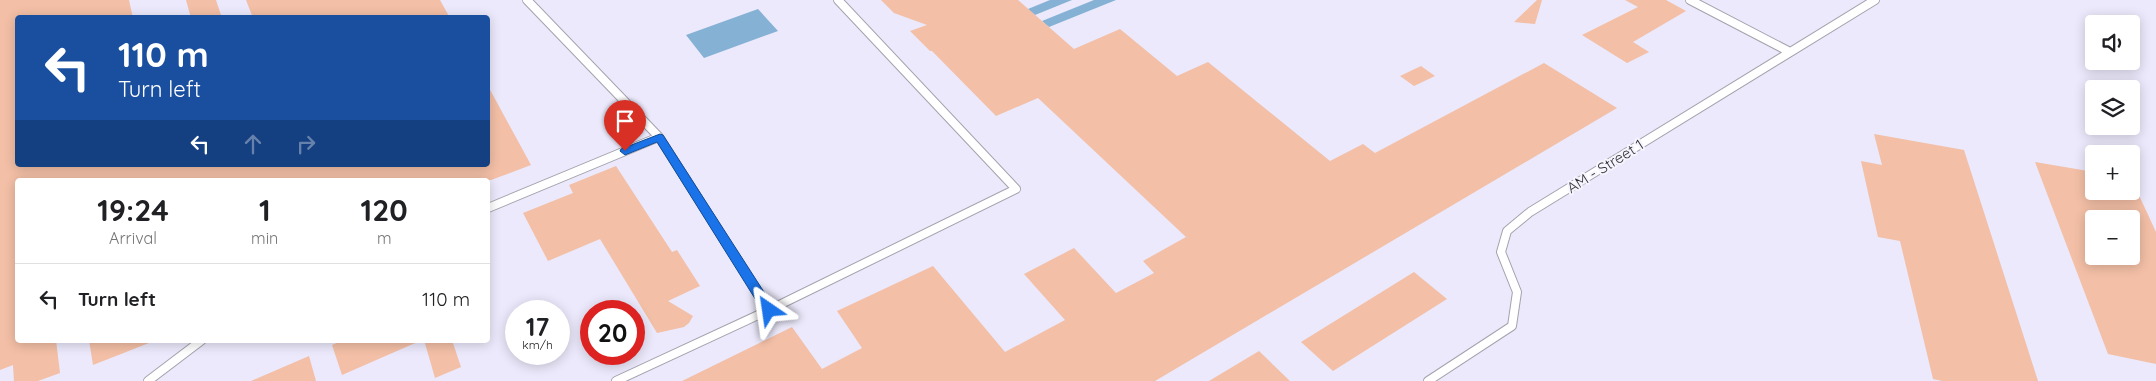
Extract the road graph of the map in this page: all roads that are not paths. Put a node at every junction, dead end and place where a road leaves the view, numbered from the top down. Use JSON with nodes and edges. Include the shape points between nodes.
{"nodes":[{"id":1,"x":527,"y":0,"type":"edge"},
{"id":2,"x":838,"y":0,"type":"edge"},
{"id":3,"x":1690,"y":0,"type":"edge"},
{"id":4,"x":1875,"y":0,"type":"edge"},
{"id":5,"x":1790,"y":52,"type":"junction"},
{"id":6,"x":660,"y":137,"type":"junction"},
{"id":7,"x":490,"y":207,"type":"edge"},
{"id":8,"x":769,"y":310,"type":"junction"},
{"id":9,"x":198,"y":343,"type":"edge"},
{"id":10,"x":148,"y":381,"type":"edge"},
{"id":11,"x":616,"y":381,"type":"edge"},
{"id":12,"x":1428,"y":381,"type":"edge"}],
"edges":[{"from":1,"to":6,"type":"lane"},
{"from":2,"to":8,"type":"lane","via":[[1016,190]]},
{"from":3,"to":5,"type":"lane"},
{"from":4,"to":5,"type":"lane","name":"AM - Street 1"},
{"from":5,"to":12,"type":"lane","name":"AM - Street 1","via":[[1530,212],[1507,231],[1502,252],[1517,292],[1512,326]]},
{"from":6,"to":7,"type":"lane"},
{"from":6,"to":8,"type":"lane"},
{"from":8,"to":11,"type":"lane"},
{"from":9,"to":10,"type":"lane"}]}
